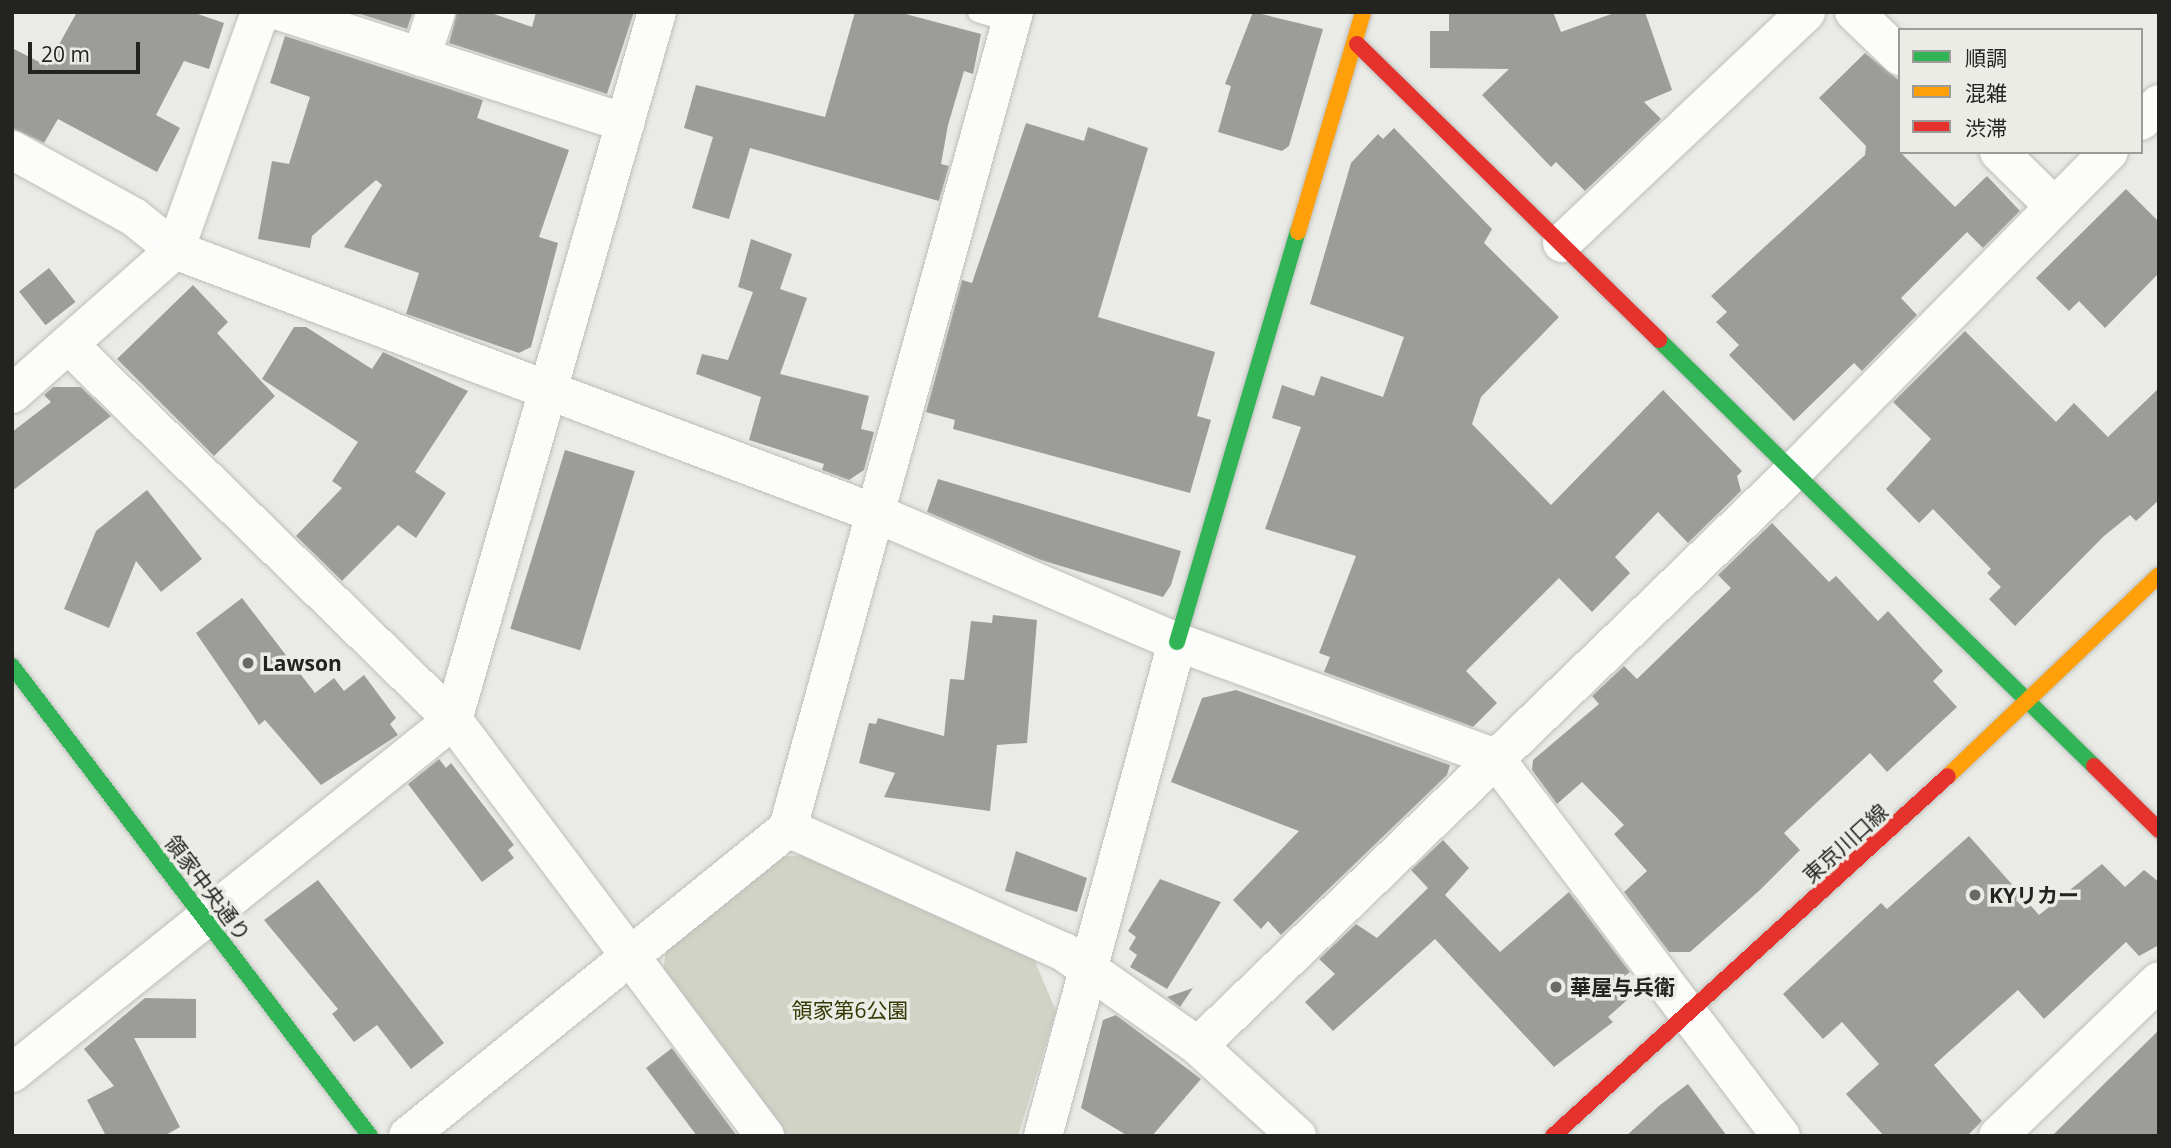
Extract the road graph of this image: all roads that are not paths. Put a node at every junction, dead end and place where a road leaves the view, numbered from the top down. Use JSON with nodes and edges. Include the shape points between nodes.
{"nodes":[{"id":1,"x":260,"y":12,"type":"edge"},
{"id":2,"x":282,"y":12,"type":"edge"},
{"id":3,"x":436,"y":12,"type":"edge"},
{"id":4,"x":657,"y":12,"type":"edge"},
{"id":5,"x":1363,"y":12,"type":"edge"},
{"id":6,"x":1806,"y":12,"type":"edge"},
{"id":7,"x":1854,"y":12,"type":"edge"},
{"id":8,"x":1001,"y":16,"type":"edge"},
{"id":9,"x":1357,"y":44,"type":"junction"},
{"id":10,"x":1898,"y":54,"type":"edge"},
{"id":11,"x":421,"y":57,"type":"junction"},
{"id":12,"x":2159,"y":104,"type":"edge"},
{"id":13,"x":2143,"y":119,"type":"edge"},
{"id":14,"x":625,"y":123,"type":"junction"},
{"id":15,"x":12,"y":150,"type":"edge"},
{"id":16,"x":2001,"y":154,"type":"edge"},
{"id":17,"x":2107,"y":154,"type":"edge"},
{"id":18,"x":2054,"y":206,"type":"junction"},
{"id":19,"x":1562,"y":243,"type":"junction"},
{"id":20,"x":175,"y":250,"type":"junction"},
{"id":21,"x":71,"y":347,"type":"junction"},
{"id":22,"x":549,"y":392,"type":"junction"},
{"id":23,"x":12,"y":394,"type":"edge"},
{"id":24,"x":1795,"y":470,"type":"junction"},
{"id":25,"x":877,"y":514,"type":"junction"},
{"id":26,"x":2159,"y":575,"type":"edge"},
{"id":27,"x":1177,"y":642,"type":"junction"},
{"id":28,"x":12,"y":666,"type":"edge"},
{"id":29,"x":2030,"y":702,"type":"junction"},
{"id":30,"x":453,"y":720,"type":"junction"},
{"id":31,"x":1495,"y":758,"type":"junction"},
{"id":32,"x":788,"y":828,"type":"junction"},
{"id":33,"x":2159,"y":830,"type":"edge"},
{"id":34,"x":206,"y":921,"type":"junction"},
{"id":35,"x":628,"y":957,"type":"junction"},
{"id":36,"x":1093,"y":971,"type":"junction"},
{"id":37,"x":2159,"y":981,"type":"edge"},
{"id":38,"x":1689,"y":1014,"type":"junction"},
{"id":39,"x":1198,"y":1046,"type":"junction"},
{"id":40,"x":12,"y":1073,"type":"edge"},
{"id":41,"x":370,"y":1136,"type":"edge"},
{"id":42,"x":408,"y":1136,"type":"edge"},
{"id":43,"x":765,"y":1136,"type":"edge"},
{"id":44,"x":1043,"y":1136,"type":"edge"},
{"id":45,"x":1297,"y":1136,"type":"edge"},
{"id":46,"x":1553,"y":1136,"type":"edge"},
{"id":47,"x":1781,"y":1136,"type":"edge"},
{"id":48,"x":1998,"y":1136,"type":"edge"}],
"edges":[{"from":1,"to":20,"type":"street"},
{"from":2,"to":11,"type":"street"},
{"from":3,"to":11,"type":"street"},
{"from":4,"to":14,"type":"street"},
{"from":5,"to":9,"type":"street"},
{"from":6,"to":19,"type":"street"},
{"from":7,"to":10,"type":"street"},
{"from":8,"to":25,"type":"street"},
{"from":9,"to":19,"type":"street"},
{"from":9,"to":27,"type":"street"},
{"from":11,"to":14,"type":"street"},
{"from":12,"to":13,"type":"street"},
{"from":14,"to":22,"type":"street"},
{"from":15,"to":20,"type":"street","via":[[134,218]]},
{"from":16,"to":18,"type":"street"},
{"from":17,"to":18,"type":"street"},
{"from":18,"to":24,"type":"street"},
{"from":19,"to":24,"type":"street"},
{"from":20,"to":21,"type":"street"},
{"from":20,"to":22,"type":"street"},
{"from":21,"to":23,"type":"street"},
{"from":21,"to":30,"type":"street"},
{"from":22,"to":25,"type":"street"},
{"from":22,"to":30,"type":"street"},
{"from":24,"to":29,"type":"street"},
{"from":24,"to":31,"type":"street"},
{"from":25,"to":27,"type":"street"},
{"from":25,"to":32,"type":"street"},
{"from":26,"to":29,"type":"street","name":"東京川口線"},
{"from":27,"to":31,"type":"street"},
{"from":27,"to":36,"type":"street"},
{"from":28,"to":34,"type":"street","name":"領家中央通り"},
{"from":29,"to":33,"type":"street"},
{"from":29,"to":38,"type":"street","name":"東京川口線"},
{"from":30,"to":34,"type":"street"},
{"from":30,"to":35,"type":"street"},
{"from":31,"to":38,"type":"street"},
{"from":31,"to":39,"type":"street"},
{"from":32,"to":35,"type":"street"},
{"from":32,"to":36,"type":"street"},
{"from":34,"to":40,"type":"street"},
{"from":34,"to":41,"type":"street","name":"領家中央通り"},
{"from":35,"to":42,"type":"street"},
{"from":35,"to":43,"type":"street"},
{"from":36,"to":39,"type":"street"},
{"from":36,"to":44,"type":"street"},
{"from":37,"to":48,"type":"street"},
{"from":38,"to":46,"type":"street","name":"東京川口線"},
{"from":38,"to":47,"type":"street"},
{"from":39,"to":45,"type":"street"}]}
